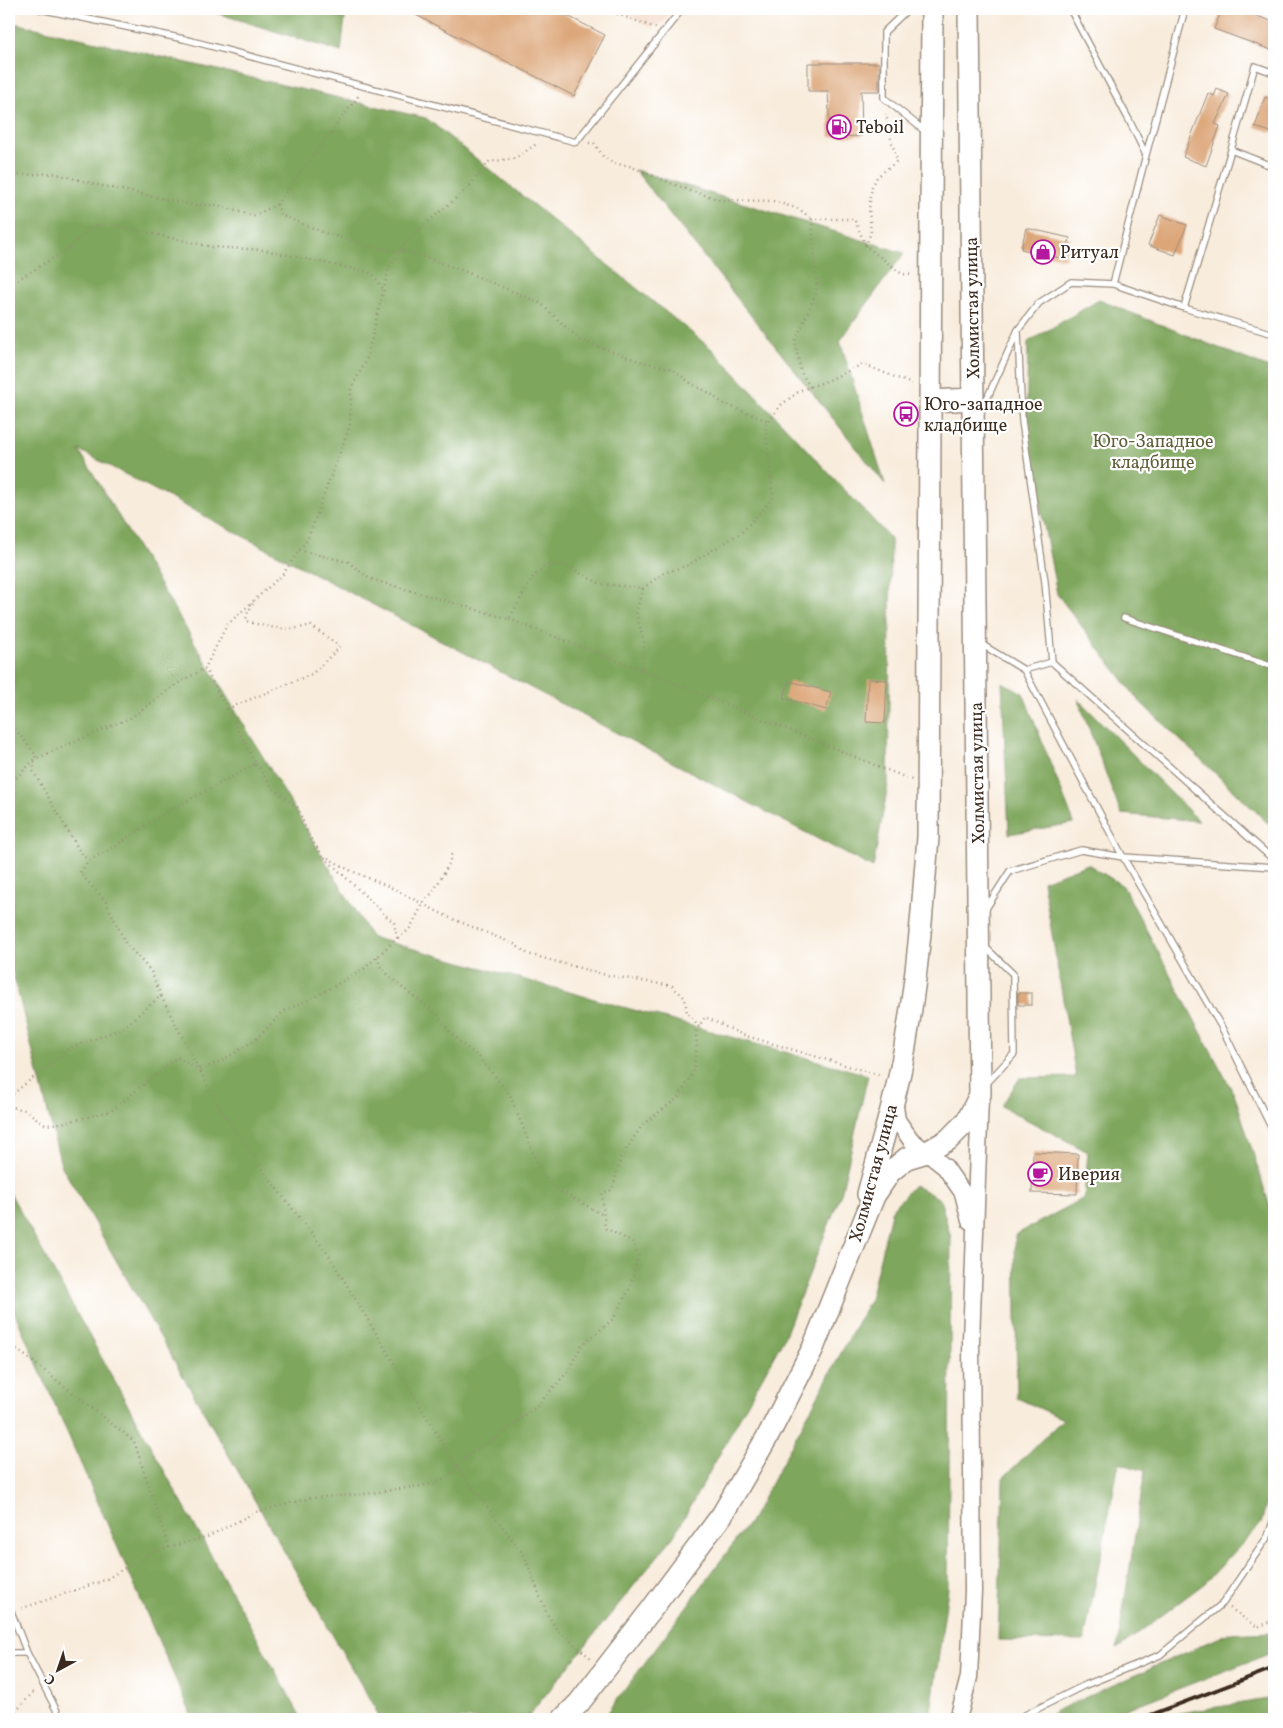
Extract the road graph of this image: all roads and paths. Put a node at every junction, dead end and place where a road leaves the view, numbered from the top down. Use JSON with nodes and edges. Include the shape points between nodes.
{"nodes":[{"id":1,"x":40,"y":9,"type":"edge"},
{"id":2,"x":603,"y":9,"type":"edge"},
{"id":3,"x":682,"y":9,"type":"edge"},
{"id":4,"x":908,"y":9,"type":"edge"},
{"id":5,"x":932,"y":9,"type":"edge"},
{"id":6,"x":968,"y":9,"type":"edge"},
{"id":7,"x":1185,"y":9,"type":"edge"},
{"id":8,"x":1071,"y":10,"type":"edge"},
{"id":9,"x":665,"y":31,"type":"junction"},
{"id":10,"x":1274,"y":73,"type":"edge"},
{"id":11,"x":366,"y":87,"type":"junction"},
{"id":12,"x":884,"y":98,"type":"junction"},
{"id":13,"x":553,"y":136,"type":"junction"},
{"id":14,"x":931,"y":136,"type":"junction"},
{"id":15,"x":576,"y":142,"type":"junction"},
{"id":16,"x":1230,"y":150,"type":"junction"},
{"id":17,"x":1146,"y":155,"type":"junction"},
{"id":18,"x":1274,"y":167,"type":"edge"},
{"id":19,"x":9,"y":176,"type":"edge"},
{"id":20,"x":277,"y":204,"type":"junction"},
{"id":21,"x":812,"y":219,"type":"junction"},
{"id":22,"x":866,"y":246,"type":"junction"},
{"id":23,"x":400,"y":251,"type":"junction"},
{"id":24,"x":930,"y":277,"type":"junction"},
{"id":25,"x":1112,"y":284,"type":"junction"},
{"id":26,"x":9,"y":286,"type":"edge"},
{"id":27,"x":383,"y":289,"type":"junction"},
{"id":28,"x":1184,"y":308,"type":"junction"},
{"id":29,"x":1018,"y":330,"type":"junction"},
{"id":30,"x":1274,"y":334,"type":"edge"},
{"id":31,"x":810,"y":387,"type":"junction"},
{"id":32,"x":930,"y":396,"type":"junction"},
{"id":33,"x":973,"y":399,"type":"junction"},
{"id":34,"x":768,"y":421,"type":"junction"},
{"id":35,"x":973,"y":430,"type":"junction"},
{"id":36,"x":299,"y":550,"type":"junction"},
{"id":37,"x":643,"y":588,"type":"junction"},
{"id":38,"x":257,"y":597,"type":"junction"},
{"id":39,"x":1124,"y":618,"type":"dead end"},
{"id":40,"x":509,"y":619,"type":"junction"},
{"id":41,"x":975,"y":640,"type":"junction"},
{"id":42,"x":1052,"y":662,"type":"junction"},
{"id":43,"x":1274,"y":667,"type":"edge"},
{"id":44,"x":205,"y":668,"type":"junction"},
{"id":45,"x":642,"y":670,"type":"junction"},
{"id":46,"x":1024,"y":670,"type":"junction"},
{"id":47,"x":227,"y":709,"type":"junction"},
{"id":48,"x":9,"y":721,"type":"edge"},
{"id":49,"x":35,"y":759,"type":"junction"},
{"id":50,"x":256,"y":764,"type":"junction"},
{"id":51,"x":9,"y":785,"type":"edge"},
{"id":52,"x":928,"y":787,"type":"junction"},
{"id":53,"x":452,"y":852,"type":"dead end"},
{"id":54,"x":323,"y":856,"type":"junction"},
{"id":55,"x":1123,"y":857,"type":"junction"},
{"id":56,"x":88,"y":860,"type":"junction"},
{"id":57,"x":1274,"y":860,"type":"edge"},
{"id":58,"x":1274,"y":867,"type":"edge"},
{"id":59,"x":422,"y":904,"type":"junction"},
{"id":60,"x":978,"y":920,"type":"junction"},
{"id":61,"x":397,"y":938,"type":"junction"},
{"id":62,"x":978,"y":942,"type":"junction"},
{"id":63,"x":377,"y":957,"type":"junction"},
{"id":64,"x":161,"y":996,"type":"junction"},
{"id":65,"x":698,"y":1026,"type":"junction"},
{"id":66,"x":199,"y":1070,"type":"junction"},
{"id":67,"x":896,"y":1090,"type":"junction"},
{"id":68,"x":980,"y":1093,"type":"junction"},
{"id":69,"x":9,"y":1097,"type":"edge"},
{"id":70,"x":9,"y":1106,"type":"edge"},
{"id":71,"x":1274,"y":1138,"type":"edge"},
{"id":72,"x":926,"y":1152,"type":"junction"},
{"id":73,"x":604,"y":1215,"type":"junction"},
{"id":74,"x":852,"y":1252,"type":"junction"},
{"id":75,"x":975,"y":1258,"type":"junction"},
{"id":76,"x":9,"y":1344,"type":"edge"},
{"id":77,"x":457,"y":1467,"type":"junction"},
{"id":78,"x":1274,"y":1519,"type":"edge"},
{"id":79,"x":169,"y":1548,"type":"junction"},
{"id":80,"x":1223,"y":1603,"type":"junction"},
{"id":81,"x":10,"y":1609,"type":"edge"},
{"id":82,"x":1274,"y":1621,"type":"edge"},
{"id":83,"x":27,"y":1653,"type":"junction"},
{"id":84,"x":9,"y":1654,"type":"edge"},
{"id":85,"x":605,"y":1670,"type":"junction"},
{"id":86,"x":42,"y":1682,"type":"junction"},
{"id":87,"x":9,"y":1719,"type":"edge"},
{"id":88,"x":60,"y":1719,"type":"edge"},
{"id":89,"x":562,"y":1719,"type":"edge"},
{"id":90,"x":958,"y":1719,"type":"edge"},
{"id":91,"x":1017,"y":1719,"type":"edge"}],
"edges":[{"from":1,"to":11,"type":"lane","via":[[184,39]]},
{"from":2,"to":9,"type":"path"},
{"from":3,"to":9,"type":"lane"},
{"from":4,"to":12,"type":"lane","via":[[884,32]]},
{"from":5,"to":14,"type":"highway","name":"Холмистая улица"},
{"from":6,"to":33,"type":"highway","name":"Холмистая улица"},
{"from":7,"to":17,"type":"lane"},
{"from":8,"to":17,"type":"lane"},
{"from":9,"to":15,"type":"lane"},
{"from":10,"to":16,"type":"lane","via":[[1256,66]]},
{"from":11,"to":13,"type":"lane"},
{"from":11,"to":20,"type":"path"},
{"from":12,"to":14,"type":"lane"},
{"from":12,"to":22,"type":"path","via":[[898,161],[877,177],[872,187],[868,209],[871,232]]},
{"from":13,"to":15,"type":"lane"},
{"from":13,"to":23,"type":"path","via":[[516,158],[488,162],[468,188],[410,237]]},
{"from":14,"to":24,"type":"highway","name":"Холмистая улица"},
{"from":15,"to":21,"type":"path","via":[[594,143],[614,164],[627,165],[688,190],[721,200],[773,201],[799,209]]},
{"from":16,"to":18,"type":"lane"},
{"from":16,"to":28,"type":"lane"},
{"from":17,"to":25,"type":"lane"},
{"from":19,"to":20,"type":"path","via":[[54,173],[192,205],[216,205],[254,216]]},
{"from":20,"to":23,"type":"path","via":[[281,215],[325,233],[380,249]]},
{"from":21,"to":22,"type":"path","via":[[854,219]]},
{"from":21,"to":31,"type":"path","via":[[817,291],[795,342],[801,372]]},
{"from":22,"to":24,"type":"path","via":[[902,274]]},
{"from":23,"to":27,"type":"path","via":[[388,268]]},
{"from":23,"to":34,"type":"path","via":[[464,271],[540,303],[580,340],[673,369],[722,403]]},
{"from":24,"to":32,"type":"highway","name":"Холмистая улица"},
{"from":25,"to":28,"type":"lane"},
{"from":25,"to":29,"type":"lane","via":[[1071,282],[1039,303]]},
{"from":26,"to":27,"type":"path","via":[[68,249],[93,224],[212,247],[264,250],[372,273]]},
{"from":27,"to":36,"type":"path","via":[[366,361],[351,388],[350,425],[308,538]]},
{"from":28,"to":30,"type":"lane"},
{"from":29,"to":35,"type":"lane"},
{"from":29,"to":42,"type":"lane","via":[[1022,421],[1045,582]]},
{"from":31,"to":32,"type":"path","via":[[863,364]]},
{"from":31,"to":34,"type":"path","via":[[781,405]]},
{"from":32,"to":33,"type":"highway"},
{"from":32,"to":52,"type":"highway","name":"Холмистая улица"},
{"from":33,"to":35,"type":"highway","name":"Холмистая улица"},
{"from":34,"to":37,"type":"path","via":[[765,425],[773,498],[742,532],[688,565],[664,573]]},
{"from":35,"to":41,"type":"highway","name":"Холмистая улица"},
{"from":36,"to":38,"type":"path","via":[[283,574]]},
{"from":36,"to":40,"type":"path","via":[[348,562],[370,579]]},
{"from":37,"to":40,"type":"path","via":[[601,584],[564,565],[547,565],[533,577]]},
{"from":37,"to":45,"type":"path","via":[[636,612],[644,642]]},
{"from":38,"to":44,"type":"path","via":[[227,625]]},
{"from":38,"to":47,"type":"path","via":[[246,621],[277,629],[298,630],[310,625],[338,649],[312,674]]},
{"from":39,"to":43,"type":"lane"},
{"from":40,"to":45,"type":"path"},
{"from":41,"to":46,"type":"lane"},
{"from":41,"to":60,"type":"highway","name":"Холмистая улица"},
{"from":42,"to":46,"type":"lane"},
{"from":42,"to":57,"type":"lane"},
{"from":44,"to":47,"type":"path"},
{"from":44,"to":49,"type":"path","via":[[132,717]]},
{"from":45,"to":52,"type":"path"},
{"from":46,"to":55,"type":"lane"},
{"from":47,"to":50,"type":"path"},
{"from":48,"to":49,"type":"path","via":[[36,755]]},
{"from":49,"to":51,"type":"path"},
{"from":49,"to":56,"type":"path","via":[[32,771]]},
{"from":50,"to":54,"type":"path","via":[[273,788],[298,807],[310,838]]},
{"from":50,"to":56,"type":"path","via":[[163,814],[114,847]]},
{"from":52,"to":67,"type":"highway","name":"Холмистая улица","via":[[922,921],[907,1035]]},
{"from":53,"to":59,"type":"path","via":[[433,892]]},
{"from":54,"to":59,"type":"path"},
{"from":54,"to":61,"type":"path","via":[[394,923]]},
{"from":55,"to":58,"type":"lane"},
{"from":55,"to":60,"type":"lane","via":[[1081,850],[1010,871]]},
{"from":55,"to":71,"type":"lane","via":[[1222,1028]]},
{"from":56,"to":64,"type":"path","via":[[80,873],[106,902],[126,944],[151,971]]},
{"from":59,"to":61,"type":"path","via":[[409,930]]},
{"from":59,"to":65,"type":"path","via":[[514,944],[528,954],[606,974],[672,986],[685,998],[687,1013]]},
{"from":60,"to":62,"type":"highway","name":"Холмистая улица"},
{"from":61,"to":63,"type":"path"},
{"from":62,"to":68,"type":"highway","name":"Холмистая улица"},
{"from":62,"to":68,"type":"lane","via":[[1013,974],[1014,1045],[1014,1054]]},
{"from":63,"to":66,"type":"path","via":[[365,968],[284,1011],[255,1040],[220,1062]]},
{"from":63,"to":73,"type":"path","via":[[381,968],[437,1014],[448,1030],[478,1056],[510,1095],[540,1170],[555,1188]]},
{"from":64,"to":66,"type":"path"},
{"from":64,"to":69,"type":"path","via":[[121,1029],[70,1048]]},
{"from":65,"to":67,"type":"path","via":[[705,1017],[743,1035]]},
{"from":65,"to":73,"type":"path","via":[[693,1073],[678,1098],[642,1125],[620,1158],[612,1190],[602,1193]]},
{"from":66,"to":70,"type":"path","via":[[177,1057],[111,1111],[67,1122],[46,1125],[25,1110]]},
{"from":66,"to":77,"type":"path","via":[[218,1106],[328,1254]]},
{"from":67,"to":72,"type":"main road","via":[[897,1120],[911,1140]]},
{"from":67,"to":74,"type":"highway","name":"Холмистая улица"},
{"from":68,"to":72,"type":"highway","name":"Холмистая улица","via":[[967,1121],[948,1140]]},
{"from":68,"to":75,"type":"main road"},
{"from":72,"to":74,"type":"highway","name":"Холмистая улица","via":[[907,1158],[890,1172],[874,1196]]},
{"from":72,"to":75,"type":"main road","via":[[944,1167],[962,1193],[970,1218]]},
{"from":73,"to":77,"type":"path","via":[[605,1228],[634,1243],[638,1256],[630,1288],[613,1319],[581,1346],[568,1371],[537,1406]]},
{"from":74,"to":85,"type":"highway","via":[[813,1348],[769,1434],[722,1515]]},
{"from":75,"to":90,"type":"main road","via":[[972,1340],[973,1591],[969,1677]]},
{"from":76,"to":79,"type":"path","via":[[134,1441]]},
{"from":77,"to":79,"type":"path","via":[[449,1476],[432,1484],[310,1498],[256,1512],[207,1538]]},
{"from":77,"to":85,"type":"path","via":[[524,1556],[547,1614],[558,1631]]},
{"from":78,"to":80,"type":"lane","via":[[1268,1536]]},
{"from":79,"to":81,"type":"path","via":[[152,1552],[105,1580]]},
{"from":80,"to":82,"type":"path","via":[[1257,1626]]},
{"from":80,"to":91,"type":"lane","via":[[1160,1654],[1083,1686]]},
{"from":81,"to":83,"type":"lane"},
{"from":83,"to":84,"type":"lane"},
{"from":83,"to":86,"type":"lane"},
{"from":85,"to":89,"type":"highway"},
{"from":86,"to":87,"type":"path"},
{"from":86,"to":88,"type":"lane"}]}
